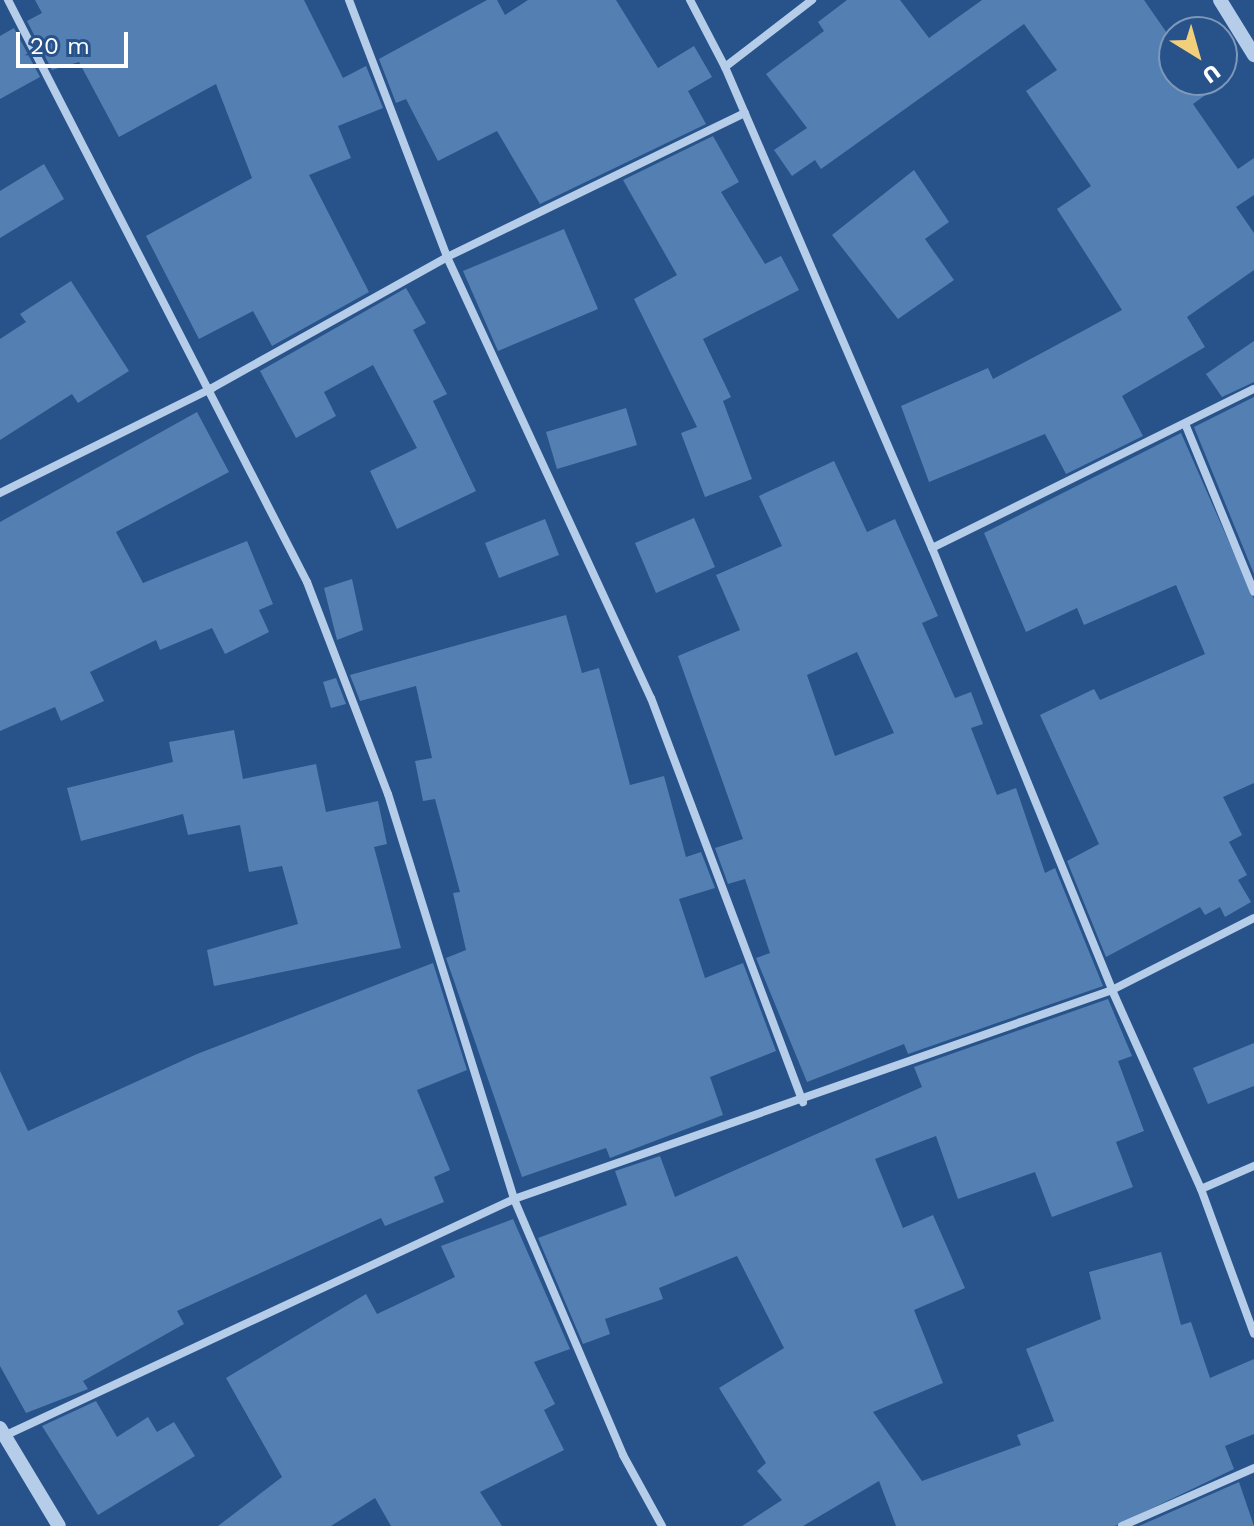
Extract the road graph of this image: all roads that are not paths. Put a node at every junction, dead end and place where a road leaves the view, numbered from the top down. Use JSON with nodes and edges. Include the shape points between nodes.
{"nodes":[{"id":1,"x":8,"y":0,"type":"edge"},
{"id":2,"x":349,"y":0,"type":"edge"},
{"id":3,"x":690,"y":0,"type":"edge"},
{"id":4,"x":812,"y":0,"type":"edge"},
{"id":5,"x":1220,"y":0,"type":"edge"},
{"id":6,"x":1254,"y":55,"type":"edge"},
{"id":7,"x":725,"y":67,"type":"junction"},
{"id":8,"x":745,"y":113,"type":"junction"},
{"id":9,"x":447,"y":257,"type":"junction"},
{"id":10,"x":212,"y":388,"type":"junction"},
{"id":11,"x":1254,"y":389,"type":"edge"},
{"id":12,"x":1186,"y":426,"type":"junction"},
{"id":13,"x":0,"y":493,"type":"edge"},
{"id":14,"x":932,"y":548,"type":"junction"},
{"id":15,"x":1254,"y":592,"type":"edge"},
{"id":16,"x":1254,"y":918,"type":"edge"},
{"id":17,"x":1112,"y":990,"type":"junction"},
{"id":18,"x":803,"y":1102,"type":"junction"},
{"id":19,"x":1254,"y":1166,"type":"edge"},
{"id":20,"x":1201,"y":1189,"type":"junction"},
{"id":21,"x":514,"y":1199,"type":"junction"},
{"id":22,"x":1254,"y":1334,"type":"edge"},
{"id":23,"x":2,"y":1434,"type":"edge"},
{"id":24,"x":1254,"y":1468,"type":"edge"},
{"id":25,"x":59,"y":1526,"type":"edge"},
{"id":26,"x":662,"y":1526,"type":"edge"},
{"id":27,"x":1122,"y":1526,"type":"edge"}],
"edges":[{"from":1,"to":10,"type":"street"},
{"from":2,"to":9,"type":"street"},
{"from":3,"to":7,"type":"street"},
{"from":4,"to":7,"type":"street"},
{"from":5,"to":6,"type":"street"},
{"from":7,"to":8,"type":"street"},
{"from":8,"to":9,"type":"street"},
{"from":8,"to":14,"type":"street"},
{"from":9,"to":10,"type":"street"},
{"from":9,"to":18,"type":"street","via":[[651,698]]},
{"from":10,"to":13,"type":"street"},
{"from":10,"to":21,"type":"street","via":[[307,582],[388,794]]},
{"from":11,"to":12,"type":"street"},
{"from":12,"to":14,"type":"street"},
{"from":12,"to":15,"type":"street"},
{"from":14,"to":17,"type":"street"},
{"from":16,"to":17,"type":"street"},
{"from":17,"to":18,"type":"street"},
{"from":17,"to":20,"type":"street"},
{"from":18,"to":21,"type":"street"},
{"from":19,"to":20,"type":"street"},
{"from":20,"to":22,"type":"street"},
{"from":21,"to":23,"type":"street"},
{"from":21,"to":26,"type":"street","via":[[623,1455]]},
{"from":23,"to":25,"type":"street"},
{"from":24,"to":27,"type":"street"}]}
